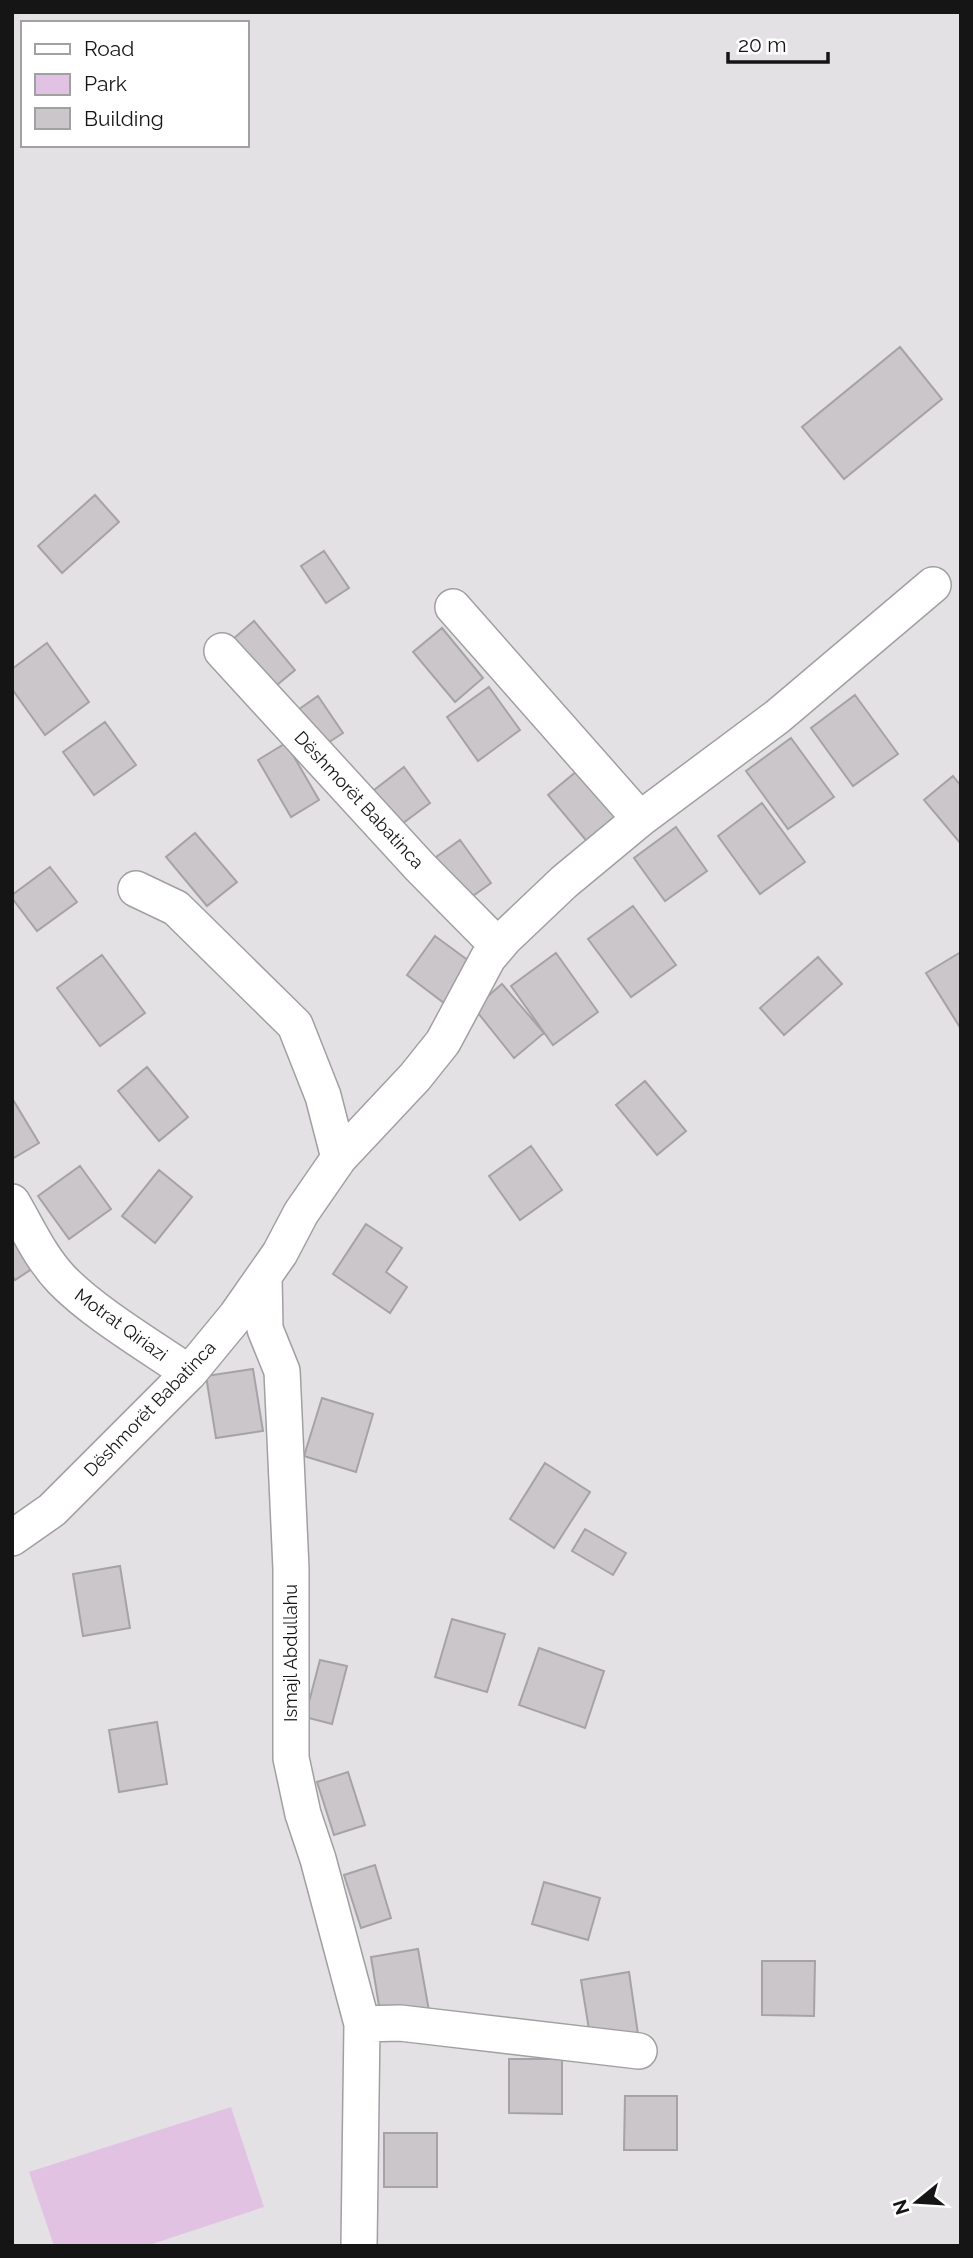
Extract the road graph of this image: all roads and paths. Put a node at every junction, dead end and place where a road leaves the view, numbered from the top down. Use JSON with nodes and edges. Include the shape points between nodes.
{"nodes":[{"id":1,"x":933,"y":585,"type":"dead end"},
{"id":2,"x":453,"y":607,"type":"dead end"},
{"id":3,"x":222,"y":651,"type":"dead end"},
{"id":4,"x":640,"y":819,"type":"junction"},
{"id":5,"x":136,"y":889,"type":"dead end"},
{"id":6,"x":498,"y":946,"type":"junction"},
{"id":7,"x":338,"y":1158,"type":"junction"},
{"id":8,"x":12,"y":1202,"type":"edge"},
{"id":9,"x":264,"y":1276,"type":"junction"},
{"id":10,"x":189,"y":1373,"type":"junction"},
{"id":11,"x":12,"y":1538,"type":"edge"},
{"id":12,"x":362,"y":2024,"type":"junction"},
{"id":13,"x":639,"y":2051,"type":"dead end"},
{"id":14,"x":359,"y":2246,"type":"edge"}],
"edges":[{"from":1,"to":4,"type":"street","name":"Dëshmorët Babatinca","via":[[777,717]]},
{"from":2,"to":4,"type":"street"},
{"from":3,"to":6,"type":"street","name":"Dëshmorët Babatinca"},
{"from":4,"to":6,"type":"street","name":"Dëshmorët Babatinca","via":[[564,882]]},
{"from":5,"to":7,"type":"street","via":[[176,908],[295,1025],[323,1096]]},
{"from":6,"to":7,"type":"street","name":"Dëshmorët Babatinca","via":[[443,1042]]},
{"from":7,"to":9,"type":"street","name":"Dëshmorët Babatinca"},
{"from":8,"to":10,"type":"street","name":"Motrat Qiriazi","via":[[62,1280]]},
{"from":9,"to":10,"type":"street","name":"Dëshmorët Babatinca"},
{"from":9,"to":12,"type":"street","name":"Ismajl Abdullahu","via":[[265,1329],[282,1371],[291,1569],[291,1758]]},
{"from":10,"to":11,"type":"street","name":"Dëshmorët Babatinca","via":[[52,1510]]},
{"from":12,"to":13,"type":"street","via":[[400,2023]]},
{"from":12,"to":14,"type":"street","name":"Ismajl Abdullahu"}]}
